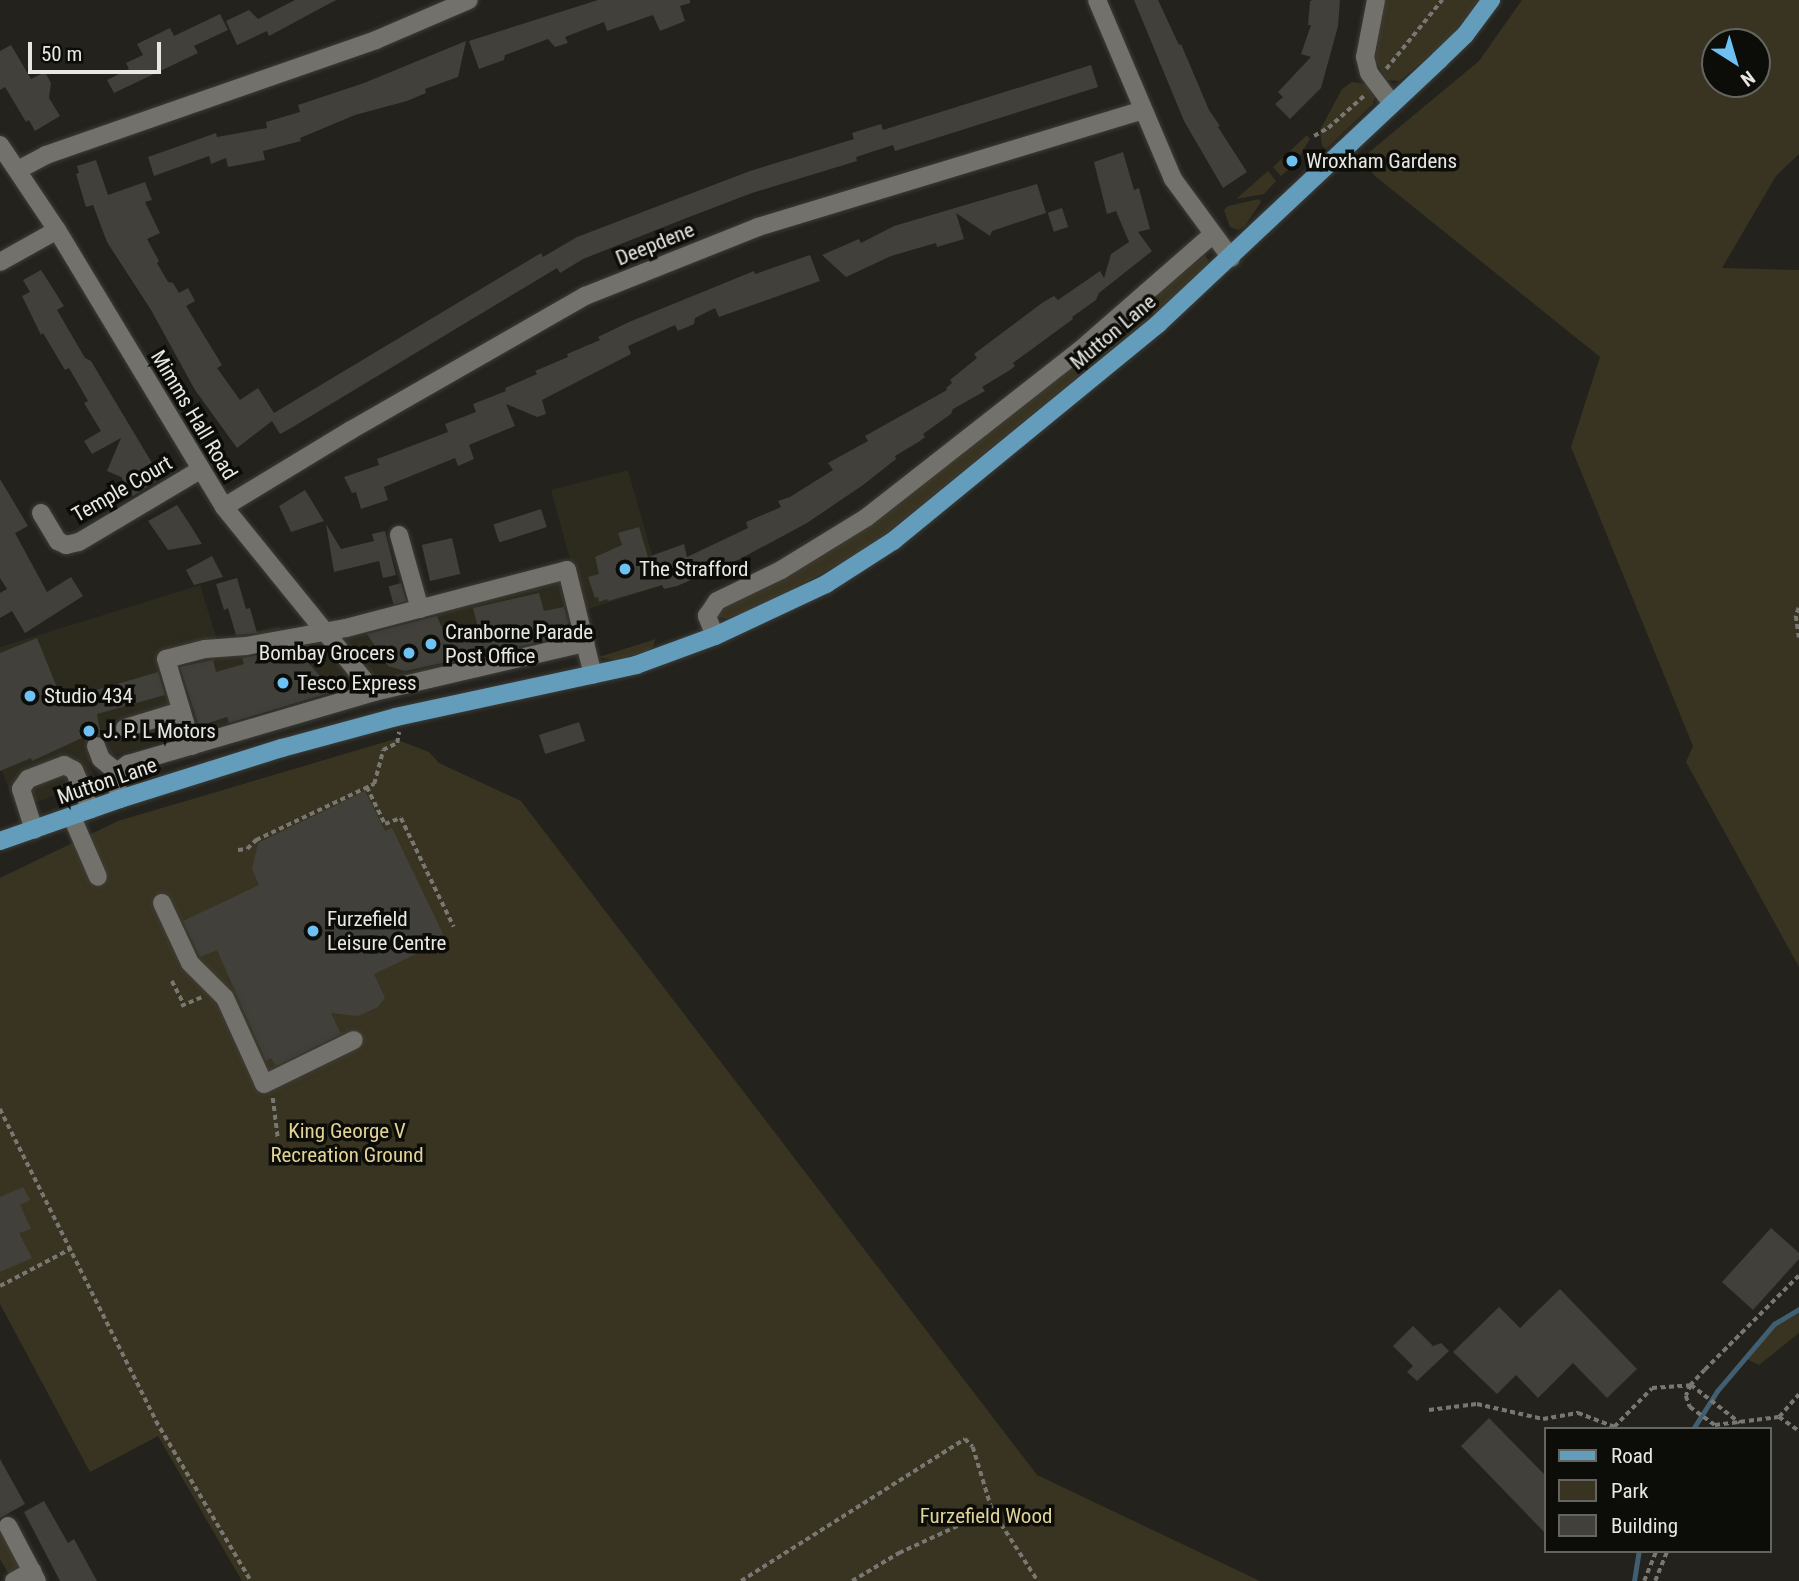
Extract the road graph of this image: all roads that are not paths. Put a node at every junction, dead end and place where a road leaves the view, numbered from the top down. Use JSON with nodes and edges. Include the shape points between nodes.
{"nodes":[{"id":1,"x":469,"y":0,"type":"edge"},
{"id":2,"x":1097,"y":0,"type":"edge"},
{"id":3,"x":1376,"y":0,"type":"edge"},
{"id":4,"x":1491,"y":0,"type":"edge"},
{"id":5,"x":1392,"y":103,"type":"junction"},
{"id":6,"x":1142,"y":110,"type":"junction"},
{"id":7,"x":0,"y":145,"type":"edge"},
{"id":8,"x":18,"y":170,"type":"junction"},
{"id":9,"x":57,"y":230,"type":"junction"},
{"id":10,"x":1212,"y":236,"type":"junction"},
{"id":11,"x":1231,"y":258,"type":"junction"},
{"id":12,"x":0,"y":262,"type":"edge"},
{"id":13,"x":200,"y":470,"type":"junction"},
{"id":14,"x":224,"y":507,"type":"junction"},
{"id":15,"x":41,"y":513,"type":"dead end"},
{"id":16,"x":399,"y":535,"type":"dead end"},
{"id":17,"x":420,"y":608,"type":"junction"},
{"id":18,"x":323,"y":632,"type":"junction"},
{"id":19,"x":715,"y":636,"type":"junction"},
{"id":20,"x":585,"y":643,"type":"junction"},
{"id":21,"x":593,"y":676,"type":"junction"},
{"id":22,"x":374,"y":692,"type":"junction"},
{"id":23,"x":181,"y":711,"type":"junction"},
{"id":24,"x":125,"y":728,"type":"dead end"},
{"id":25,"x":96,"y":746,"type":"dead end"},
{"id":26,"x":192,"y":746,"type":"junction"},
{"id":27,"x":117,"y":772,"type":"junction"},
{"id":28,"x":120,"y":799,"type":"junction"},
{"id":29,"x":91,"y":810,"type":"junction"},
{"id":30,"x":72,"y":817,"type":"junction"},
{"id":31,"x":34,"y":830,"type":"junction"},
{"id":32,"x":0,"y":841,"type":"edge"},
{"id":33,"x":98,"y":877,"type":"dead end"},
{"id":34,"x":162,"y":903,"type":"dead end"},
{"id":35,"x":354,"y":1040,"type":"dead end"},
{"id":36,"x":8,"y":1526,"type":"dead end"},
{"id":37,"x":35,"y":1576,"type":"edge"},
{"id":38,"x":14,"y":1581,"type":"edge"}],
"edges":[{"from":1,"to":8,"type":"street","via":[[376,40],[46,155]]},
{"from":2,"to":6,"type":"street"},
{"from":3,"to":5,"type":"street","via":[[1365,57],[1369,73]]},
{"from":4,"to":5,"type":"main road","name":"Mutton Lane","via":[[1465,35]]},
{"from":5,"to":11,"type":"main road","name":"Mutton Lane"},
{"from":6,"to":10,"type":"street","via":[[1173,179]]},
{"from":6,"to":14,"type":"street","name":"Deepdene","via":[[758,228],[585,296]]},
{"from":7,"to":8,"type":"street","name":"Mimms Hall Road"},
{"from":8,"to":9,"type":"street","name":"Mimms Hall Road"},
{"from":9,"to":12,"type":"street"},
{"from":9,"to":13,"type":"street","name":"Mimms Hall Road"},
{"from":10,"to":11,"type":"street"},
{"from":10,"to":19,"type":"street","name":"Mutton Lane","via":[[916,482],[824,545],[717,601],[707,616]]},
{"from":11,"to":19,"type":"main road","name":"Mutton Lane","via":[[1147,333],[893,541],[825,584]]},
{"from":13,"to":14,"type":"street","name":"Mimms Hall Road"},
{"from":13,"to":15,"type":"street","name":"Temple Court","via":[[79,542],[66,545],[58,541]]},
{"from":14,"to":18,"type":"street","name":"Mimms Hall Road"},
{"from":16,"to":17,"type":"street"},
{"from":17,"to":18,"type":"street"},
{"from":17,"to":20,"type":"street","via":[[567,570]]},
{"from":18,"to":22,"type":"street","name":"Mimms Hall Road"},
{"from":18,"to":23,"type":"street","via":[[166,659]]},
{"from":19,"to":21,"type":"main road","name":"Mutton Lane"},
{"from":20,"to":21,"type":"street"},
{"from":20,"to":22,"type":"street"},
{"from":21,"to":28,"type":"main road","name":"Mutton Lane","via":[[384,720]]},
{"from":22,"to":26,"type":"street"},
{"from":23,"to":24,"type":"street"},
{"from":23,"to":26,"type":"street"},
{"from":25,"to":27,"type":"street","via":[[101,759]]},
{"from":26,"to":27,"type":"street","via":[[128,764]]},
{"from":27,"to":28,"type":"street"},
{"from":28,"to":29,"type":"main road","name":"Mutton Lane"},
{"from":29,"to":30,"type":"main road","name":"Mutton Lane"},
{"from":29,"to":31,"type":"street","via":[[74,770],[64,765],[28,779],[21,789]]},
{"from":30,"to":31,"type":"main road","name":"Mutton Lane"},
{"from":30,"to":33,"type":"street"},
{"from":31,"to":32,"type":"main road","name":"Mutton Lane"},
{"from":34,"to":35,"type":"street","via":[[190,962],[225,998],[264,1084]]},
{"from":36,"to":37,"type":"street"},
{"from":37,"to":38,"type":"street"}]}
